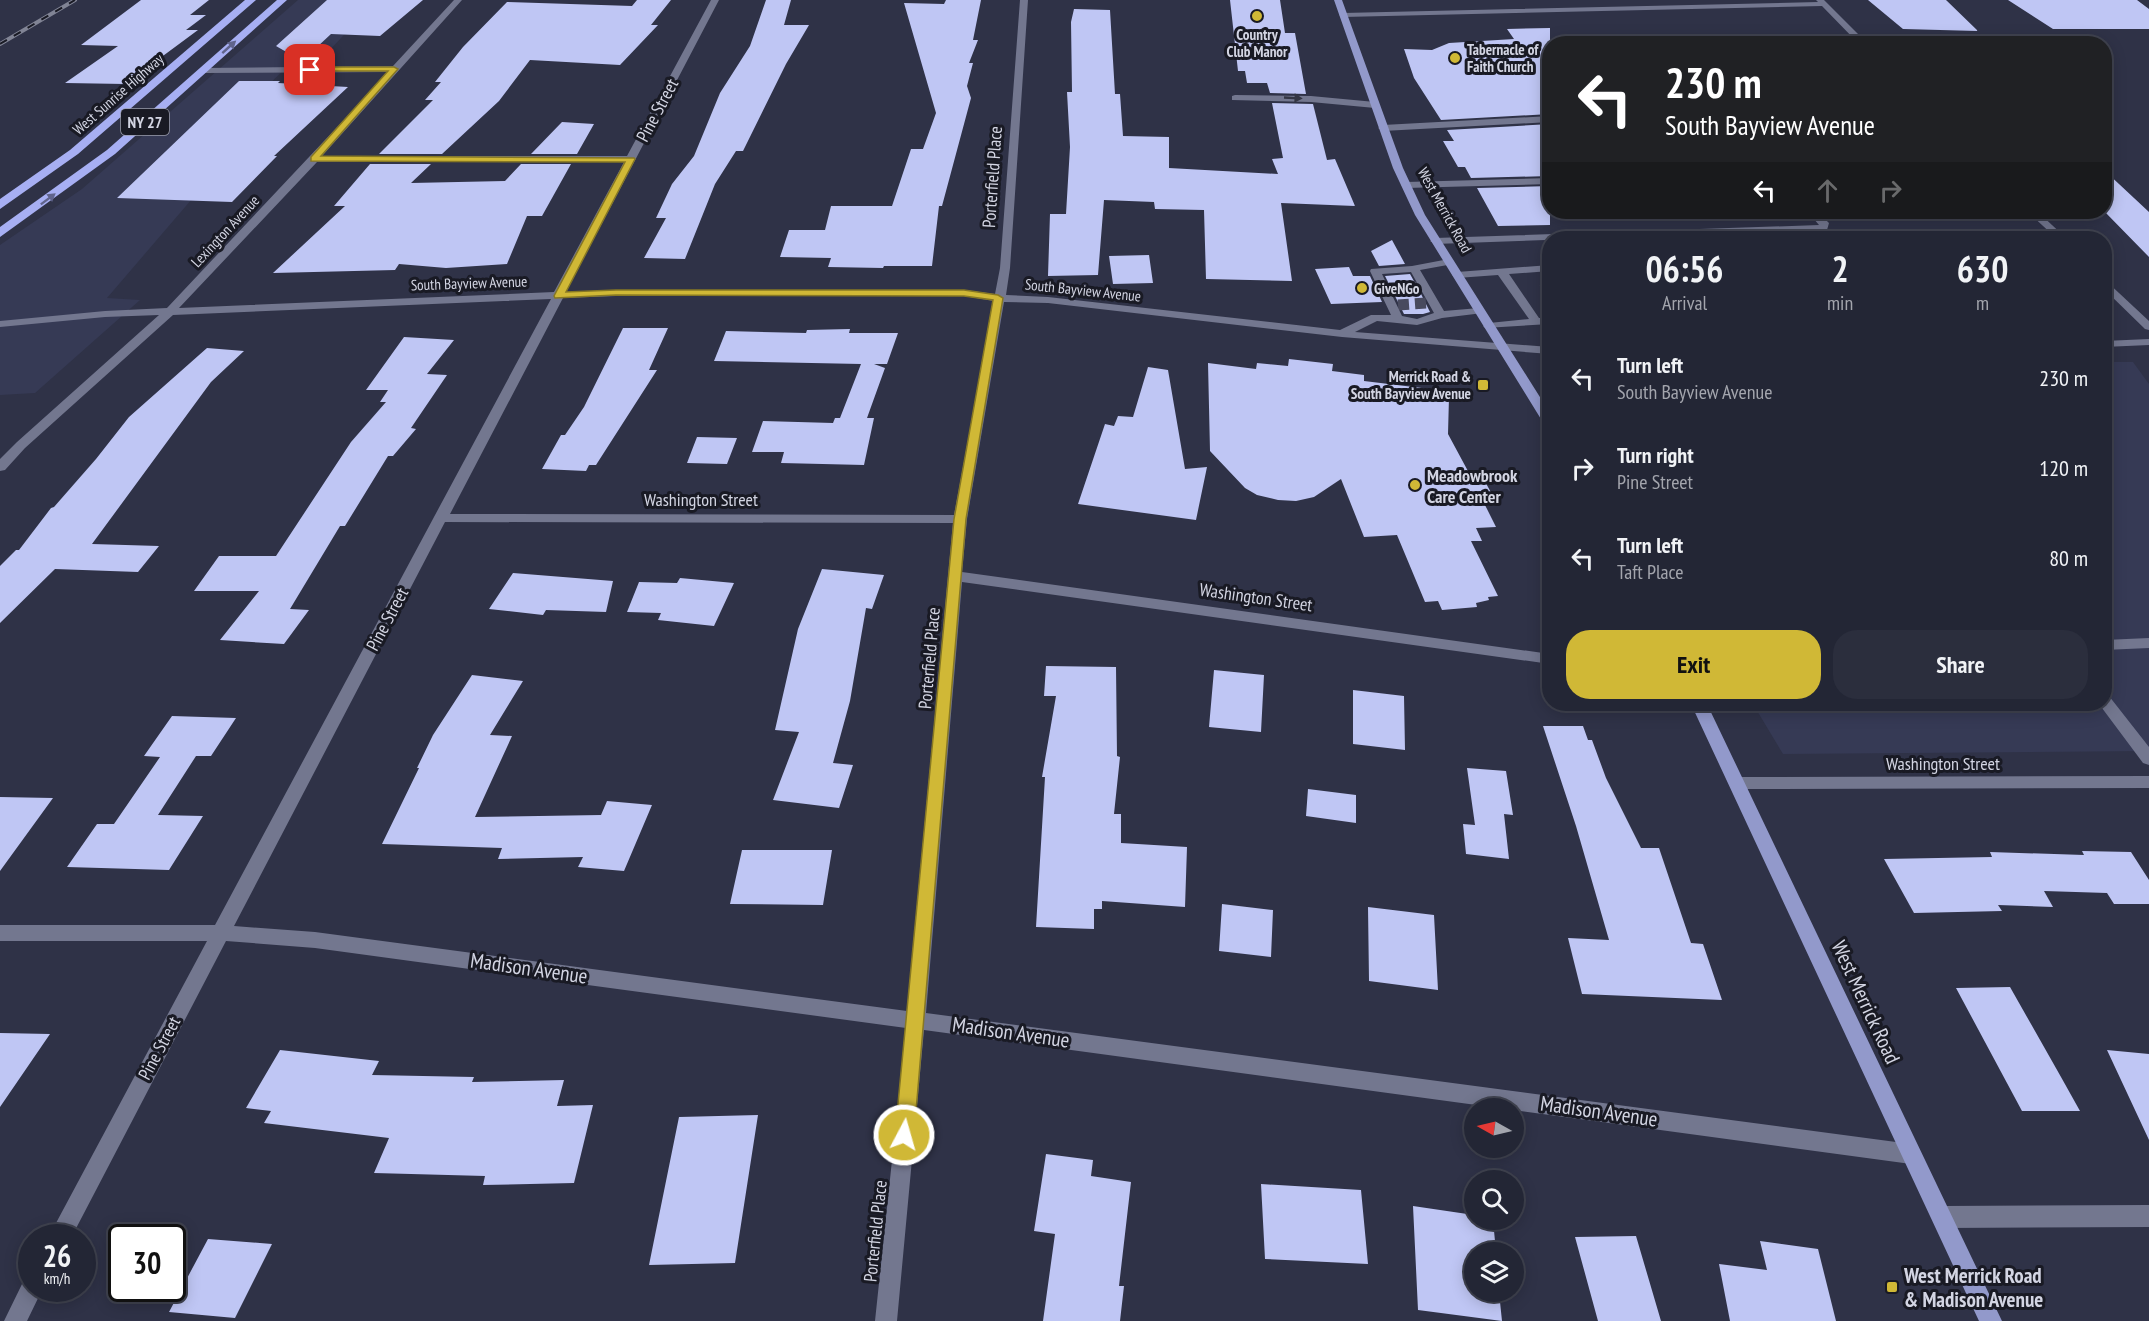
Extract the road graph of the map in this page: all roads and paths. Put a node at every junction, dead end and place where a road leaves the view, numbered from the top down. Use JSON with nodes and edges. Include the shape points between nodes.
{"nodes":[{"id":1,"x":251,"y":0,"type":"edge"},
{"id":2,"x":282,"y":0,"type":"edge"},
{"id":3,"x":458,"y":0,"type":"edge"},
{"id":4,"x":715,"y":0,"type":"edge"},
{"id":5,"x":1024,"y":0,"type":"edge"},
{"id":6,"x":1338,"y":0,"type":"edge"},
{"id":7,"x":1460,"y":0,"type":"edge"},
{"id":8,"x":1822,"y":2,"type":"edge"},
{"id":9,"x":1469,"y":12,"type":"junction"},
{"id":10,"x":1343,"y":15,"type":"junction"},
{"id":11,"x":1856,"y":36,"type":"edge"},
{"id":12,"x":394,"y":69,"type":"junction"},
{"id":13,"x":204,"y":70,"type":"junction"},
{"id":14,"x":1235,"y":98,"type":"dead end"},
{"id":15,"x":1375,"y":105,"type":"junction"},
{"id":16,"x":1542,"y":119,"type":"edge"},
{"id":17,"x":1383,"y":128,"type":"junction"},
{"id":18,"x":314,"y":159,"type":"junction"},
{"id":19,"x":631,"y":159,"type":"junction"},
{"id":20,"x":1542,"y":181,"type":"edge"},
{"id":21,"x":1406,"y":185,"type":"junction"},
{"id":22,"x":0,"y":205,"type":"edge"},
{"id":23,"x":1820,"y":219,"type":"edge"},
{"id":24,"x":2041,"y":219,"type":"edge"},
{"id":25,"x":1784,"y":231,"type":"edge"},
{"id":26,"x":2053,"y":231,"type":"edge"},
{"id":27,"x":0,"y":233,"type":"edge"},
{"id":28,"x":1542,"y":239,"type":"edge"},
{"id":29,"x":1435,"y":241,"type":"junction"},
{"id":30,"x":1449,"y":262,"type":"junction"},
{"id":31,"x":1542,"y":268,"type":"edge"},
{"id":32,"x":1414,"y":269,"type":"junction"},
{"id":33,"x":1533,"y":269,"type":"junction"},
{"id":34,"x":1501,"y":271,"type":"junction"},
{"id":35,"x":1457,"y":275,"type":"junction"},
{"id":36,"x":1542,"y":280,"type":"edge"},
{"id":37,"x":2112,"y":290,"type":"edge"},
{"id":38,"x":559,"y":296,"type":"junction"},
{"id":39,"x":998,"y":298,"type":"junction"},
{"id":40,"x":170,"y":311,"type":"junction"},
{"id":41,"x":1479,"y":311,"type":"junction"},
{"id":42,"x":1441,"y":315,"type":"junction"},
{"id":43,"x":1398,"y":319,"type":"junction"},
{"id":44,"x":1418,"y":322,"type":"junction"},
{"id":45,"x":1536,"y":322,"type":"junction"},
{"id":46,"x":1542,"y":322,"type":"edge"},
{"id":47,"x":0,"y":324,"type":"edge"},
{"id":48,"x":1489,"y":326,"type":"junction"},
{"id":49,"x":2149,"y":327,"type":"edge"},
{"id":50,"x":1342,"y":334,"type":"junction"},
{"id":51,"x":1421,"y":341,"type":"junction"},
{"id":52,"x":2149,"y":342,"type":"edge"},
{"id":53,"x":2112,"y":344,"type":"edge"},
{"id":54,"x":1502,"y":349,"type":"junction"},
{"id":55,"x":1542,"y":351,"type":"edge"},
{"id":56,"x":1542,"y":412,"type":"edge"},
{"id":57,"x":0,"y":467,"type":"edge"},
{"id":58,"x":441,"y":518,"type":"junction"},
{"id":59,"x":960,"y":519,"type":"junction"},
{"id":60,"x":956,"y":576,"type":"junction"},
{"id":61,"x":2149,"y":643,"type":"edge"},
{"id":62,"x":2112,"y":645,"type":"edge"},
{"id":63,"x":1542,"y":658,"type":"edge"},
{"id":64,"x":2112,"y":710,"type":"edge"},
{"id":65,"x":1702,"y":711,"type":"edge"},
{"id":66,"x":2149,"y":759,"type":"edge"},
{"id":67,"x":2149,"y":782,"type":"edge"},
{"id":68,"x":1737,"y":783,"type":"junction"},
{"id":69,"x":0,"y":933,"type":"edge"},
{"id":70,"x":220,"y":933,"type":"junction"},
{"id":71,"x":916,"y":1019,"type":"junction"},
{"id":72,"x":1911,"y":1154,"type":"junction"},
{"id":73,"x":2149,"y":1216,"type":"edge"},
{"id":74,"x":1943,"y":1217,"type":"junction"},
{"id":75,"x":66,"y":1224,"type":"edge"},
{"id":76,"x":25,"y":1302,"type":"edge"},
{"id":77,"x":15,"y":1321,"type":"edge"},
{"id":78,"x":886,"y":1321,"type":"edge"},
{"id":79,"x":1991,"y":1321,"type":"edge"}],
"edges":[{"from":1,"to":22,"type":"highway","name":"West Sunrise Highway","number":"NY 27","via":[[74,152]]},
{"from":13,"to":2,"type":"highway","number":"NY 27","one_way":true},
{"from":3,"to":12,"type":"street","name":"Lexington Avenue"},
{"from":4,"to":19,"type":"street","name":"Pine Street"},
{"from":5,"to":39,"type":"street","name":"Porterfield Place","via":[[1005,268]]},
{"from":6,"to":10,"type":"main road","name":"West Merrick Road"},
{"from":7,"to":9,"type":"street"},
{"from":8,"to":9,"type":"street"},
{"from":8,"to":11,"type":"street"},
{"from":9,"to":10,"type":"street"},
{"from":10,"to":15,"type":"main road","name":"West Merrick Road"},
{"from":12,"to":13,"type":"street"},
{"from":12,"to":18,"type":"street","name":"Lexington Avenue"},
{"from":27,"to":13,"type":"highway","number":"NY 27","one_way":true,"via":[[111,152]]},
{"from":14,"to":15,"type":"street","one_way":true},
{"from":15,"to":17,"type":"main road","name":"West Merrick Road"},
{"from":16,"to":17,"type":"street"},
{"from":17,"to":21,"type":"main road","name":"West Merrick Road"},
{"from":18,"to":19,"type":"street"},
{"from":18,"to":40,"type":"street","name":"Lexington Avenue"},
{"from":19,"to":38,"type":"street","name":"Pine Street"},
{"from":20,"to":21,"type":"street"},
{"from":21,"to":29,"type":"main road","name":"West Merrick Road"},
{"from":23,"to":25,"type":"street","via":[[1823,228]]},
{"from":24,"to":26,"type":"street"},
{"from":28,"to":29,"type":"street"},
{"from":29,"to":30,"type":"main road","name":"West Merrick Road"},
{"from":30,"to":32,"type":"street"},
{"from":30,"to":35,"type":"main road","name":"West Merrick Road"},
{"from":31,"to":33,"type":"street"},
{"from":32,"to":42,"type":"street","via":[[1430,303]]},
{"from":32,"to":43,"type":"street","via":[[1375,271]]},
{"from":33,"to":34,"type":"street"},
{"from":33,"to":36,"type":"street"},
{"from":34,"to":35,"type":"street"},
{"from":34,"to":45,"type":"street"},
{"from":35,"to":41,"type":"main road","name":"West Merrick Road"},
{"from":37,"to":49,"type":"street"},
{"from":38,"to":39,"type":"street","name":"South Bayview Avenue","via":[[616,292],[964,293]]},
{"from":38,"to":40,"type":"street","name":"South Bayview Avenue"},
{"from":38,"to":58,"type":"street","name":"Pine Street"},
{"from":39,"to":50,"type":"street","name":"South Bayview Avenue","via":[[1048,300]]},
{"from":39,"to":59,"type":"street","name":"Porterfield Place"},
{"from":40,"to":47,"type":"street","name":"South Bayview Avenue"},
{"from":40,"to":57,"type":"street","name":"Lexington Avenue"},
{"from":41,"to":42,"type":"street"},
{"from":41,"to":48,"type":"main road","name":"West Merrick Road"},
{"from":42,"to":44,"type":"street"},
{"from":43,"to":44,"type":"street"},
{"from":43,"to":50,"type":"street","via":[[1375,317]]},
{"from":44,"to":51,"type":"street"},
{"from":45,"to":46,"type":"street"},
{"from":45,"to":48,"type":"street"},
{"from":48,"to":54,"type":"main road","name":"West Merrick Road"},
{"from":50,"to":51,"type":"street","name":"South Bayview Avenue"},
{"from":51,"to":54,"type":"street","name":"South Bayview Avenue"},
{"from":52,"to":53,"type":"street"},
{"from":54,"to":55,"type":"street","name":"South Bayview Avenue"},
{"from":54,"to":56,"type":"main road","name":"West Merrick Road"},
{"from":58,"to":59,"type":"street","name":"Washington Street"},
{"from":58,"to":70,"type":"street","name":"Pine Street"},
{"from":59,"to":60,"type":"street","name":"Porterfield Place"},
{"from":60,"to":63,"type":"street","name":"Washington Street"},
{"from":60,"to":71,"type":"street","name":"Porterfield Place"},
{"from":61,"to":62,"type":"street"},
{"from":64,"to":66,"type":"street"},
{"from":65,"to":68,"type":"main road","name":"West Merrick Road"},
{"from":67,"to":68,"type":"street","name":"Washington Street"},
{"from":68,"to":72,"type":"main road","name":"West Merrick Road"},
{"from":69,"to":70,"type":"street","name":"Madison Avenue"},
{"from":70,"to":71,"type":"street","name":"Madison Avenue","via":[[315,940]]},
{"from":70,"to":75,"type":"street","name":"Pine Street"},
{"from":71,"to":72,"type":"street","name":"Madison Avenue"},
{"from":71,"to":78,"type":"street","name":"Porterfield Place"},
{"from":72,"to":74,"type":"main road","name":"West Merrick Road"},
{"from":73,"to":74,"type":"street"},
{"from":74,"to":79,"type":"main road","name":"West Merrick Road"},
{"from":76,"to":77,"type":"street"}]}
